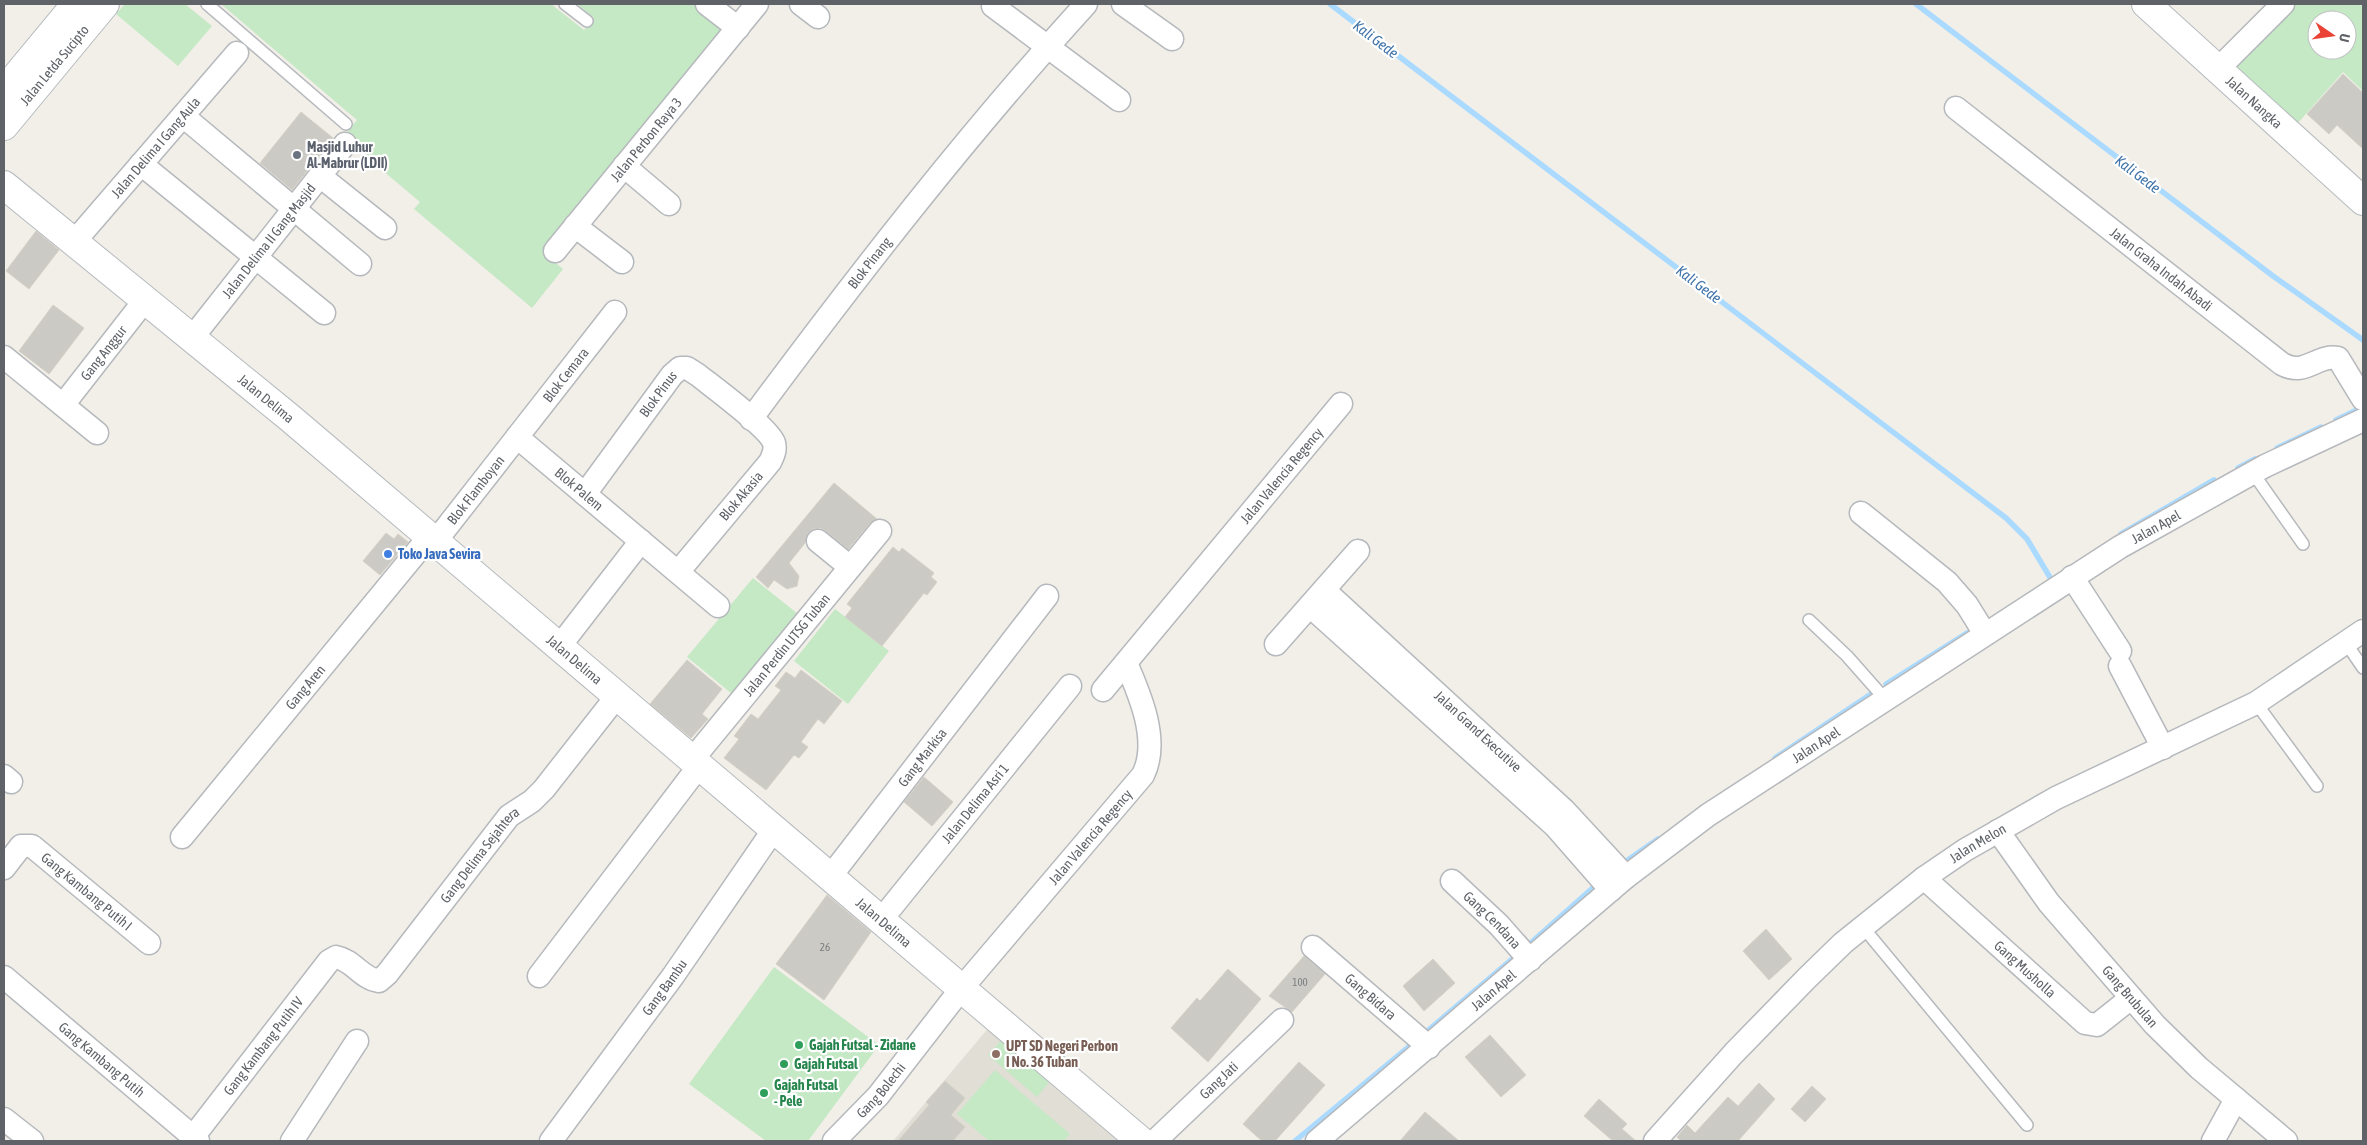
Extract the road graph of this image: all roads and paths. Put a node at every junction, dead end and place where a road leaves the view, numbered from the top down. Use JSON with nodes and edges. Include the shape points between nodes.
{"nodes":[{"id":1,"x":76,"y":4,"type":"edge"},
{"id":2,"x":105,"y":4,"type":"edge"},
{"id":3,"x":207,"y":4,"type":"edge"},
{"id":4,"x":565,"y":4,"type":"edge"},
{"id":5,"x":707,"y":4,"type":"edge"},
{"id":6,"x":758,"y":4,"type":"edge"},
{"id":7,"x":1086,"y":4,"type":"edge"},
{"id":8,"x":1123,"y":4,"type":"edge"},
{"id":9,"x":2146,"y":4,"type":"edge"},
{"id":10,"x":2283,"y":4,"type":"edge"},
{"id":11,"x":993,"y":6,"type":"dead end"},
{"id":12,"x":587,"y":21,"type":"dead end"},
{"id":13,"x":738,"y":28,"type":"junction"},
{"id":14,"x":1172,"y":39,"type":"dead end"},
{"id":15,"x":1048,"y":46,"type":"junction"},
{"id":16,"x":237,"y":53,"type":"dead end"},
{"id":17,"x":2218,"y":69,"type":"junction"},
{"id":18,"x":4,"y":91,"type":"edge"},
{"id":19,"x":1119,"y":100,"type":"dead end"},
{"id":20,"x":1956,"y":108,"type":"dead end"},
{"id":21,"x":183,"y":116,"type":"junction"},
{"id":22,"x":4,"y":126,"type":"edge"},
{"id":23,"x":346,"y":134,"type":"joint"},
{"id":24,"x":141,"y":164,"type":"junction"},
{"id":25,"x":624,"y":166,"type":"junction"},
{"id":26,"x":320,"y":176,"type":"junction"},
{"id":27,"x":4,"y":185,"type":"edge"},
{"id":28,"x":2363,"y":201,"type":"edge"},
{"id":29,"x":669,"y":204,"type":"dead end"},
{"id":30,"x":294,"y":209,"type":"junction"},
{"id":31,"x":575,"y":226,"type":"junction"},
{"id":32,"x":385,"y":228,"type":"dead end"},
{"id":33,"x":74,"y":242,"type":"junction"},
{"id":34,"x":555,"y":251,"type":"dead end"},
{"id":35,"x":256,"y":258,"type":"junction"},
{"id":36,"x":622,"y":262,"type":"dead end"},
{"id":37,"x":360,"y":264,"type":"dead end"},
{"id":38,"x":145,"y":300,"type":"junction"},
{"id":39,"x":615,"y":312,"type":"dead end"},
{"id":40,"x":324,"y":313,"type":"dead end"},
{"id":41,"x":192,"y":338,"type":"junction"},
{"id":42,"x":4,"y":357,"type":"edge"},
{"id":43,"x":2363,"y":399,"type":"edge"},
{"id":44,"x":1341,"y":404,"type":"dead end"},
{"id":45,"x":63,"y":405,"type":"junction"},
{"id":46,"x":751,"y":419,"type":"junction"},
{"id":47,"x":2363,"y":420,"type":"edge"},
{"id":48,"x":97,"y":433,"type":"dead end"},
{"id":49,"x":517,"y":437,"type":"junction"},
{"id":50,"x":2253,"y":473,"type":"junction"},
{"id":51,"x":586,"y":494,"type":"junction"},
{"id":52,"x":1861,"y":513,"type":"dead end"},
{"id":53,"x":880,"y":531,"type":"dead end"},
{"id":54,"x":432,"y":540,"type":"junction"},
{"id":55,"x":641,"y":541,"type":"junction"},
{"id":56,"x":818,"y":541,"type":"dead end"},
{"id":57,"x":2303,"y":544,"type":"dead end"},
{"id":58,"x":1358,"y":551,"type":"dead end"},
{"id":59,"x":850,"y":567,"type":"junction"},
{"id":60,"x":678,"y":572,"type":"junction"},
{"id":61,"x":2072,"y":577,"type":"junction"},
{"id":62,"x":1047,"y":596,"type":"dead end"},
{"id":63,"x":1317,"y":598,"type":"junction"},
{"id":64,"x":718,"y":606,"type":"dead end"},
{"id":65,"x":1809,"y":620,"type":"dead end"},
{"id":66,"x":1985,"y":634,"type":"junction"},
{"id":67,"x":2355,"y":637,"type":"edge"},
{"id":68,"x":1276,"y":644,"type":"dead end"},
{"id":69,"x":558,"y":647,"type":"junction"},
{"id":70,"x":1126,"y":663,"type":"junction"},
{"id":71,"x":2363,"y":668,"type":"edge"},
{"id":72,"x":1070,"y":686,"type":"dead end"},
{"id":73,"x":1103,"y":690,"type":"dead end"},
{"id":74,"x":617,"y":696,"type":"junction"},
{"id":75,"x":1885,"y":699,"type":"junction"},
{"id":76,"x":2256,"y":703,"type":"junction"},
{"id":77,"x":2163,"y":748,"type":"junction"},
{"id":78,"x":695,"y":763,"type":"junction"},
{"id":79,"x":2317,"y":786,"type":"dead end"},
{"id":80,"x":774,"y":829,"type":"junction"},
{"id":81,"x":1998,"y":831,"type":"junction"},
{"id":82,"x":182,"y":837,"type":"dead end"},
{"id":83,"x":4,"y":868,"type":"edge"},
{"id":84,"x":830,"y":877,"type":"junction"},
{"id":85,"x":1924,"y":878,"type":"junction"},
{"id":86,"x":1452,"y":881,"type":"dead end"},
{"id":87,"x":1618,"y":884,"type":"junction"},
{"id":88,"x":881,"y":920,"type":"junction"},
{"id":89,"x":1862,"y":926,"type":"junction"},
{"id":90,"x":149,"y":943,"type":"dead end"},
{"id":91,"x":1313,"y":947,"type":"dead end"},
{"id":92,"x":1524,"y":953,"type":"junction"},
{"id":93,"x":336,"y":957,"type":"joint"},
{"id":94,"x":539,"y":976,"type":"dead end"},
{"id":95,"x":6,"y":985,"type":"edge"},
{"id":96,"x":961,"y":989,"type":"junction"},
{"id":97,"x":2130,"y":998,"type":"junction"},
{"id":98,"x":1282,"y":1020,"type":"dead end"},
{"id":99,"x":357,"y":1041,"type":"dead end"},
{"id":100,"x":1429,"y":1047,"type":"junction"},
{"id":101,"x":2236,"y":1099,"type":"junction"},
{"id":102,"x":4,"y":1119,"type":"edge"},
{"id":103,"x":2027,"y":1125,"type":"dead end"},
{"id":104,"x":196,"y":1139,"type":"edge"},
{"id":105,"x":32,"y":1141,"type":"edge"},
{"id":106,"x":292,"y":1141,"type":"edge"},
{"id":107,"x":551,"y":1141,"type":"edge"},
{"id":108,"x":834,"y":1141,"type":"edge"},
{"id":109,"x":1141,"y":1141,"type":"edge"},
{"id":110,"x":1155,"y":1141,"type":"edge"},
{"id":111,"x":1318,"y":1141,"type":"edge"},
{"id":112,"x":1655,"y":1141,"type":"edge"},
{"id":113,"x":2213,"y":1141,"type":"edge"},
{"id":114,"x":2286,"y":1141,"type":"edge"}],
"edges":[{"from":1,"to":18,"type":"street","name":"Jalan Letda Sucipto"},
{"from":2,"to":22,"type":"street","name":"Jalan Letda Sucipto"},
{"from":3,"to":23,"type":"lane"},
{"from":4,"to":12,"type":"lane"},
{"from":5,"to":13,"type":"street"},
{"from":6,"to":13,"type":"street","name":"Jalan Perbon Raya 3"},
{"from":7,"to":15,"type":"street","name":"Blok Pinang"},
{"from":8,"to":14,"type":"street"},
{"from":9,"to":17,"type":"street","name":"Jalan Nangka"},
{"from":10,"to":17,"type":"street"},
{"from":11,"to":15,"type":"street"},
{"from":13,"to":25,"type":"street","name":"Jalan Perbon Raya 3"},
{"from":15,"to":19,"type":"street"},
{"from":15,"to":46,"type":"street","name":"Blok Pinang","via":[[992,110],[829,313]]},
{"from":16,"to":21,"type":"street","name":"Jalan Delima I Gang Aula"},
{"from":17,"to":28,"type":"street","name":"Jalan Nangka"},
{"from":20,"to":43,"type":"street","name":"Jalan Graha Indah Abadi","via":[[2282,364],[2299,368],[2338,358]]},
{"from":21,"to":24,"type":"street","name":"Jalan Delima I Gang Aula"},
{"from":21,"to":30,"type":"street"},
{"from":23,"to":26,"type":"street","name":"Jalan Delima II Gang Masjid"},
{"from":24,"to":33,"type":"street","name":"Jalan Delima I Gang Aula"},
{"from":24,"to":35,"type":"street"},
{"from":25,"to":29,"type":"street"},
{"from":25,"to":31,"type":"street","name":"Jalan Perbon Raya 3"},
{"from":26,"to":30,"type":"street","name":"Jalan Delima II Gang Masjid"},
{"from":26,"to":32,"type":"street"},
{"from":27,"to":33,"type":"street","name":"Jalan Delima"},
{"from":30,"to":35,"type":"street","name":"Jalan Delima II Gang Masjid"},
{"from":30,"to":37,"type":"street"},
{"from":31,"to":34,"type":"street","name":"Jalan Perbon Raya 3"},
{"from":31,"to":36,"type":"street"},
{"from":33,"to":38,"type":"street","name":"Jalan Delima"},
{"from":35,"to":40,"type":"street"},
{"from":35,"to":41,"type":"street","name":"Jalan Delima II Gang Masjid"},
{"from":38,"to":41,"type":"street","name":"Jalan Delima"},
{"from":38,"to":45,"type":"street","name":"Gang Anggur"},
{"from":39,"to":49,"type":"street","name":"Blok Cemara"},
{"from":41,"to":54,"type":"street","name":"Jalan Delima"},
{"from":42,"to":45,"type":"street"},
{"from":44,"to":70,"type":"street","name":"Jalan Valencia Regency"},
{"from":45,"to":48,"type":"street"},
{"from":46,"to":51,"type":"street","name":"Blok Pinus","via":[[698,375],[687,368],[680,368]]},
{"from":46,"to":60,"type":"street","name":"Blok Akasia","via":[[770,437],[774,447],[772,457]]},
{"from":47,"to":50,"type":"street","name":"Jalan Apel"},
{"from":49,"to":51,"type":"street","name":"Blok Palem"},
{"from":49,"to":54,"type":"street","name":"Blok Flamboyan"},
{"from":50,"to":57,"type":"lane"},
{"from":50,"to":61,"type":"street","name":"Jalan Apel"},
{"from":51,"to":55,"type":"street","name":"Blok Palem"},
{"from":52,"to":66,"type":"street","via":[[1947,582],[1968,605]]},
{"from":53,"to":59,"type":"street","name":"Jalan Perdin UTSG Tuban"},
{"from":54,"to":69,"type":"street","name":"Jalan Delima"},
{"from":54,"to":82,"type":"street","name":"Gang Aren"},
{"from":55,"to":60,"type":"street"},
{"from":55,"to":69,"type":"street"},
{"from":56,"to":59,"type":"street"},
{"from":58,"to":63,"type":"street"},
{"from":59,"to":78,"type":"street","name":"Jalan Perdin UTSG Tuban"},
{"from":60,"to":64,"type":"street"},
{"from":61,"to":66,"type":"street","name":"Jalan Apel"},
{"from":61,"to":77,"type":"street","via":[[2120,658]]},
{"from":62,"to":84,"type":"street","name":"Gang Markisa"},
{"from":63,"to":68,"type":"street"},
{"from":63,"to":87,"type":"street","name":"Jalan Grand Executive","via":[[1462,729],[1564,810]]},
{"from":65,"to":75,"type":"lane"},
{"from":66,"to":75,"type":"street","name":"Jalan Apel"},
{"from":67,"to":71,"type":"lane"},
{"from":67,"to":76,"type":"street","name":"Jalan Melon"},
{"from":69,"to":74,"type":"street","name":"Jalan Delima"},
{"from":70,"to":73,"type":"street","name":"Jalan Valencia Regency"},
{"from":70,"to":96,"type":"street","name":"Jalan Valencia Regency","via":[[1138,690],[1146,725],[1148,753],[1143,775]]},
{"from":72,"to":88,"type":"street","name":"Jalan Delima Asri 1"},
{"from":74,"to":78,"type":"street","name":"Jalan Delima"},
{"from":74,"to":93,"type":"street","name":"Gang Delima Sejahtera","via":[[544,789],[509,816],[387,974],[379,980],[372,980],[344,959]]},
{"from":75,"to":87,"type":"street","name":"Jalan Apel","via":[[1708,815]]},
{"from":76,"to":77,"type":"street","name":"Jalan Melon"},
{"from":76,"to":79,"type":"lane"},
{"from":77,"to":81,"type":"street","name":"Jalan Melon","via":[[2056,798]]},
{"from":78,"to":80,"type":"street","name":"Jalan Delima"},
{"from":78,"to":94,"type":"street","name":"Jalan Perdin UTSG Tuban"},
{"from":80,"to":84,"type":"street","name":"Jalan Delima"},
{"from":80,"to":107,"type":"street","name":"Gang Bambu","via":[[673,976]]},
{"from":81,"to":85,"type":"street","name":"Jalan Melon"},
{"from":81,"to":97,"type":"street","name":"Gang Brubulan","via":[[2054,910]]},
{"from":83,"to":90,"type":"street","name":"Gang Kambang Putih I","via":[[21,846],[32,846]]},
{"from":84,"to":88,"type":"street","name":"Jalan Delima"},
{"from":85,"to":89,"type":"street","name":"Jalan Melon"},
{"from":85,"to":97,"type":"street","name":"Gang Musholla","via":[[2086,1023],[2097,1025]]},
{"from":86,"to":92,"type":"street","name":"Gang Cendana"},
{"from":87,"to":92,"type":"street","name":"Jalan Apel"},
{"from":88,"to":96,"type":"street","name":"Jalan Delima"},
{"from":89,"to":103,"type":"lane"},
{"from":89,"to":112,"type":"street","name":"Jalan Melon","via":[[1734,1053]]},
{"from":91,"to":100,"type":"street","name":"Gang Bidara"},
{"from":92,"to":100,"type":"street","name":"Jalan Apel"},
{"from":93,"to":104,"type":"street","name":"Gang Kambang Putih IV","via":[[325,965]]},
{"from":95,"to":104,"type":"street","name":"Gang Kambang Putih"},
{"from":96,"to":108,"type":"street","name":"Gang Bolechi","via":[[878,1096]]},
{"from":96,"to":109,"type":"street","name":"Jalan Delima"},
{"from":97,"to":101,"type":"street","name":"Gang Brubulan","via":[[2172,1044]]},
{"from":98,"to":110,"type":"street","name":"Gang Jati"},
{"from":99,"to":106,"type":"street"},
{"from":100,"to":111,"type":"street","name":"Jalan Apel"},
{"from":101,"to":113,"type":"street"},
{"from":101,"to":114,"type":"street","name":"Gang Brubulan"},
{"from":102,"to":105,"type":"street"}]}
